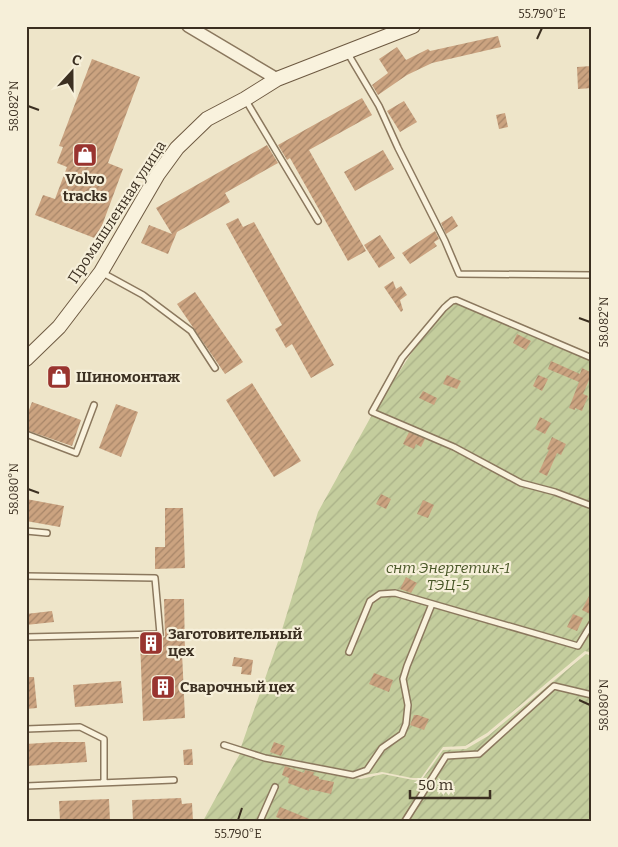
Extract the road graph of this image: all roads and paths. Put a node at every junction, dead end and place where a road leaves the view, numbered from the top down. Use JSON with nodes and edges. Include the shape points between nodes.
{"nodes":[{"id":1,"x":188,"y":26,"type":"edge"},
{"id":2,"x":413,"y":26,"type":"edge"},
{"id":3,"x":347,"y":52,"type":"junction"},
{"id":4,"x":277,"y":79,"type":"junction"},
{"id":5,"x":245,"y":99,"type":"junction"},
{"id":6,"x":318,"y":221,"type":"dead end"},
{"id":7,"x":100,"y":272,"type":"junction"},
{"id":8,"x":592,"y":275,"type":"edge"},
{"id":9,"x":592,"y":358,"type":"edge"},
{"id":10,"x":26,"y":359,"type":"edge"},
{"id":11,"x":215,"y":368,"type":"dead end"},
{"id":12,"x":94,"y":405,"type":"dead end"},
{"id":13,"x":26,"y":434,"type":"edge"},
{"id":14,"x":592,"y":506,"type":"edge"},
{"id":15,"x":26,"y":531,"type":"edge"},
{"id":16,"x":47,"y":533,"type":"dead end"},
{"id":17,"x":26,"y":576,"type":"edge"},
{"id":18,"x":432,"y":604,"type":"junction"},
{"id":19,"x":592,"y":623,"type":"edge"},
{"id":20,"x":26,"y":637,"type":"edge"},
{"id":21,"x":349,"y":652,"type":"dead end"},
{"id":22,"x":592,"y":695,"type":"edge"},
{"id":23,"x":26,"y":730,"type":"edge"},
{"id":24,"x":224,"y":746,"type":"dead end"},
{"id":25,"x":174,"y":780,"type":"dead end"},
{"id":26,"x":104,"y":782,"type":"junction"},
{"id":27,"x":26,"y":786,"type":"edge"},
{"id":28,"x":275,"y":787,"type":"dead end"},
{"id":29,"x":260,"y":821,"type":"edge"},
{"id":30,"x":405,"y":821,"type":"edge"}],
"edges":[{"from":1,"to":4,"type":"street"},
{"from":2,"to":3,"type":"main road","name":"Промышленная улица"},
{"from":3,"to":4,"type":"main road","name":"Промышленная улица"},
{"from":3,"to":8,"type":"lane","via":[[379,106],[459,274]]},
{"from":4,"to":5,"type":"main road","name":"Промышленная улица"},
{"from":5,"to":6,"type":"lane"},
{"from":5,"to":7,"type":"main road","name":"Промышленная улица","via":[[207,119],[176,148]]},
{"from":7,"to":10,"type":"main road","name":"Промышленная улица","via":[[59,327]]},
{"from":7,"to":11,"type":"lane","via":[[143,295],[191,331]]},
{"from":9,"to":14,"type":"lane","via":[[456,300],[444,308],[402,358],[372,412],[454,446],[521,483]]},
{"from":12,"to":13,"type":"lane","via":[[76,454]]},
{"from":15,"to":16,"type":"lane"},
{"from":17,"to":20,"type":"lane","via":[[155,578],[160,634]]},
{"from":18,"to":19,"type":"lane","via":[[578,646]]},
{"from":18,"to":21,"type":"lane","via":[[395,593],[380,594],[370,601]]},
{"from":18,"to":24,"type":"lane","via":[[402,679],[408,705],[406,724],[402,734],[382,748],[367,770],[353,775],[265,758]]},
{"from":22,"to":30,"type":"lane","via":[[554,686],[479,754],[446,756]]},
{"from":23,"to":26,"type":"lane","via":[[80,727],[104,739]]},
{"from":25,"to":26,"type":"lane"},
{"from":26,"to":27,"type":"lane"},
{"from":28,"to":29,"type":"lane"}]}
